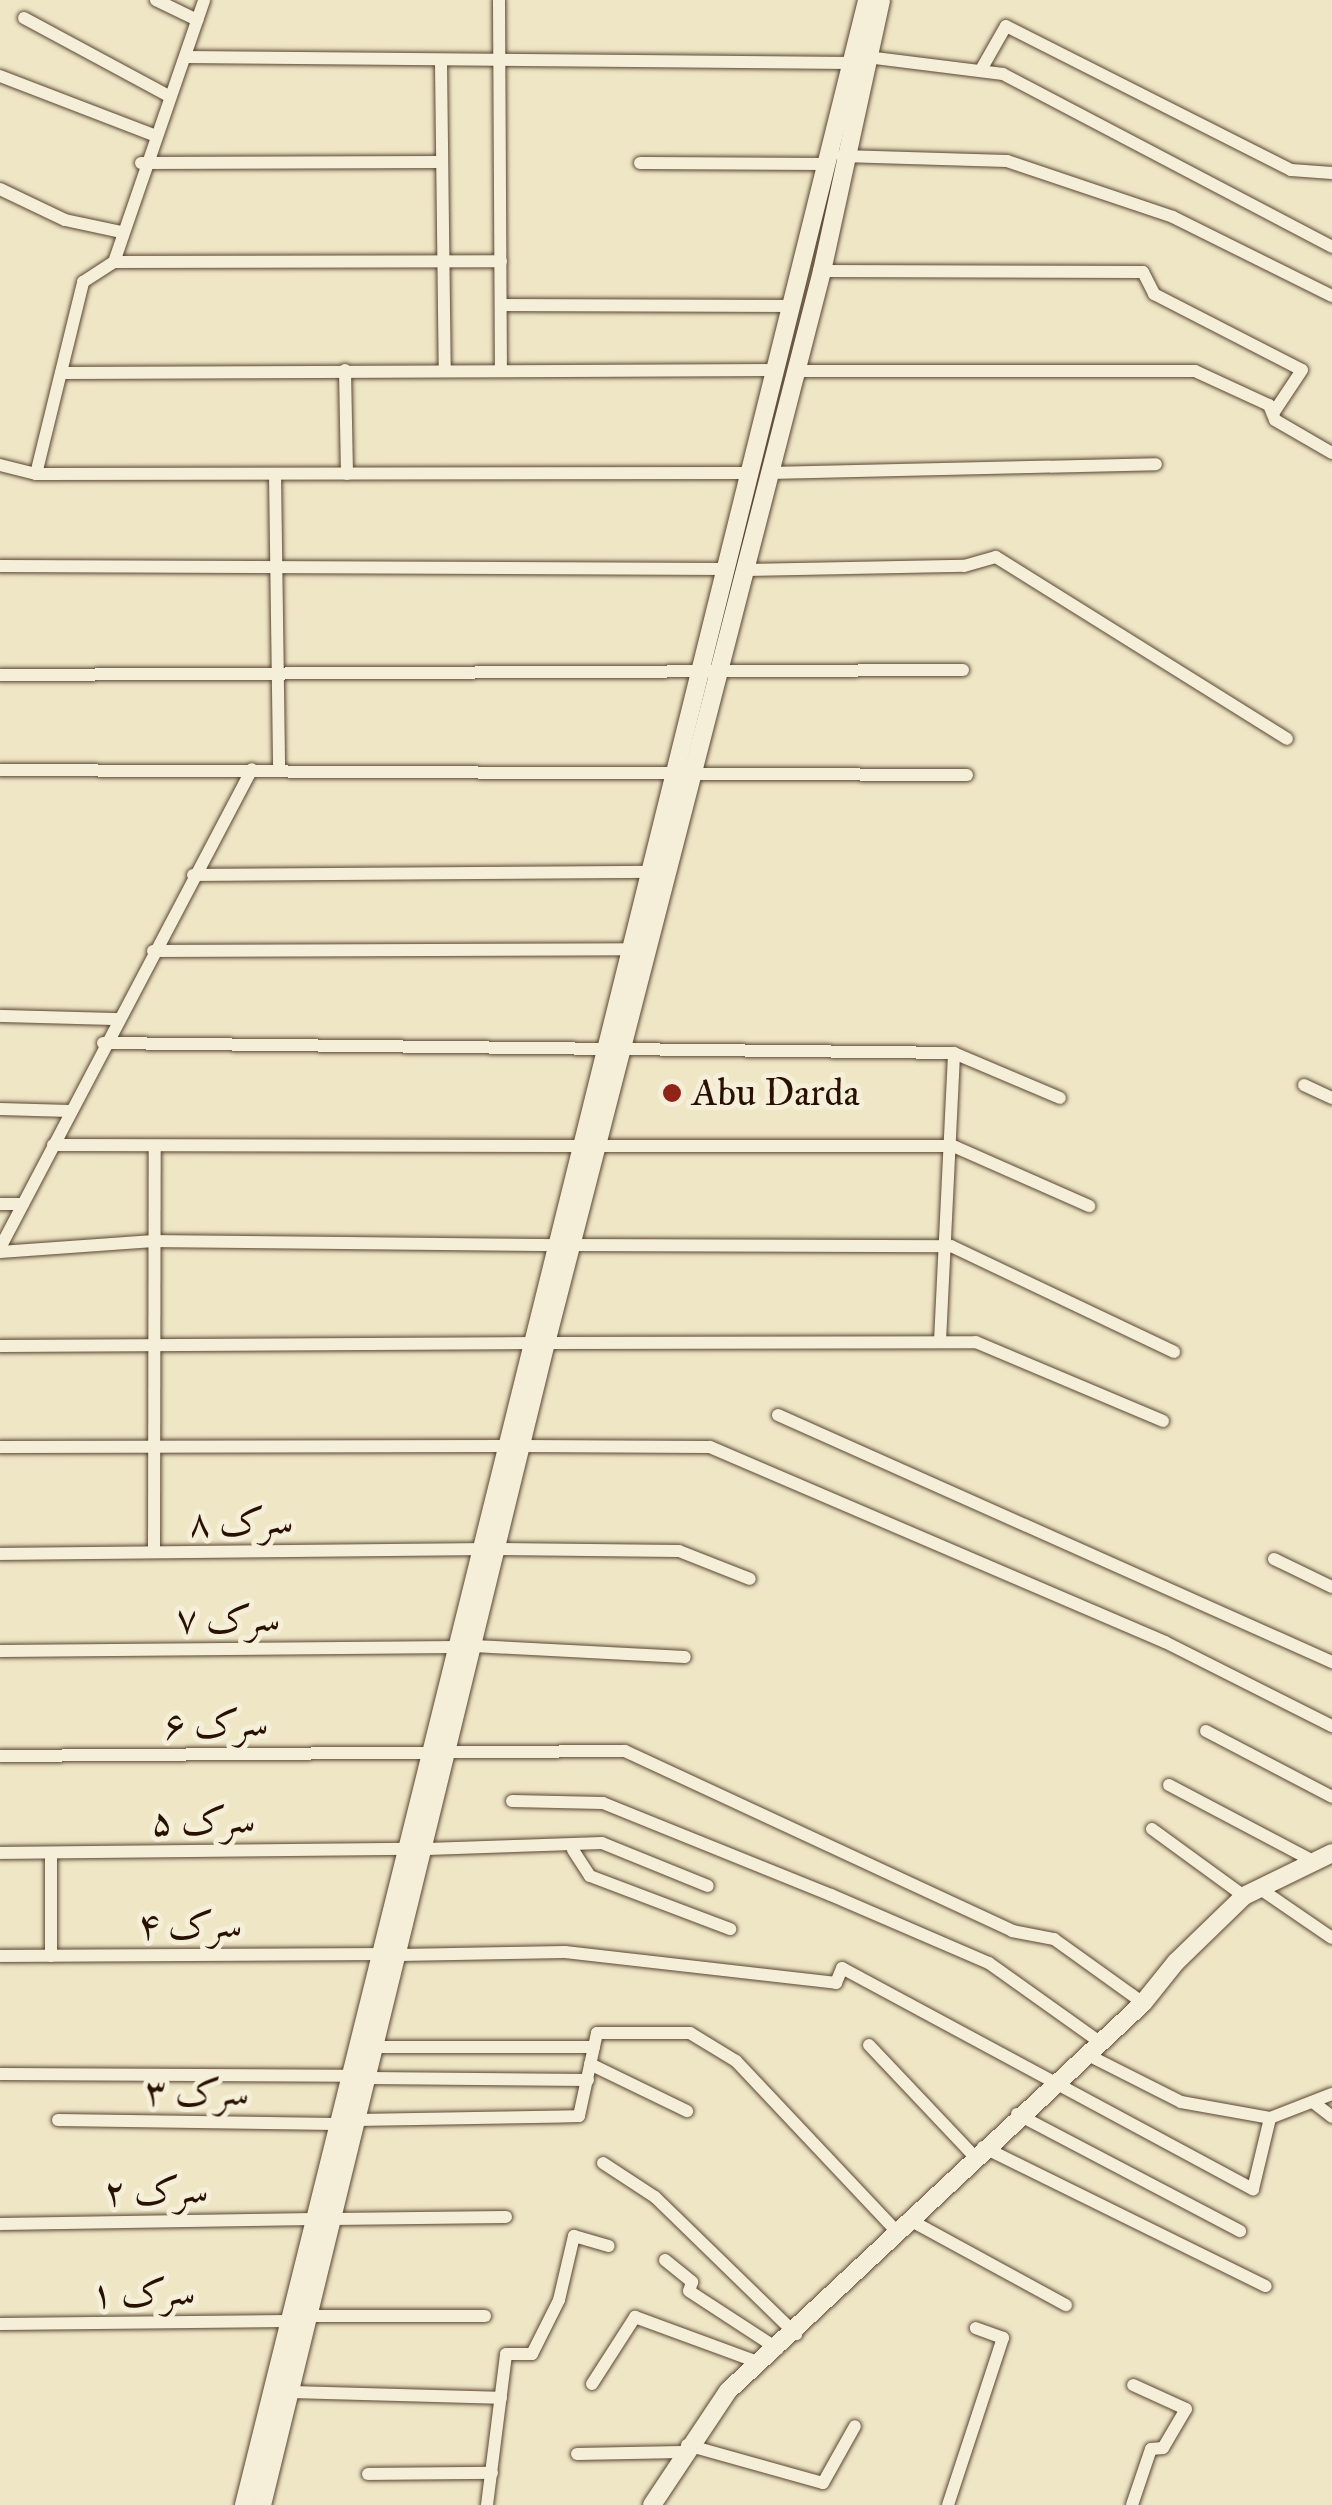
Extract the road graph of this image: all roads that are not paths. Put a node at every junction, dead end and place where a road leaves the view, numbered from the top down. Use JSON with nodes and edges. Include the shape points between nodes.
{"nodes":[{"id":1,"x":156,"y":0,"type":"edge"},
{"id":2,"x":204,"y":0,"type":"edge"},
{"id":3,"x":499,"y":0,"type":"edge"},
{"id":4,"x":867,"y":0,"type":"edge"},
{"id":5,"x":881,"y":0,"type":"edge"},
{"id":6,"x":24,"y":18,"type":"dead end"},
{"id":7,"x":197,"y":20,"type":"junction"},
{"id":8,"x":185,"y":56,"type":"junction"},
{"id":9,"x":859,"y":60,"type":"junction"},
{"id":10,"x":441,"y":63,"type":"junction"},
{"id":11,"x":500,"y":64,"type":"junction"},
{"id":12,"x":982,"y":68,"type":"junction"},
{"id":13,"x":0,"y":76,"type":"edge"},
{"id":14,"x":169,"y":96,"type":"junction"},
{"id":15,"x":151,"y":134,"type":"junction"},
{"id":16,"x":834,"y":160,"type":"junction"},
{"id":17,"x":442,"y":162,"type":"junction"},
{"id":18,"x":640,"y":162,"type":"dead end"},
{"id":19,"x":141,"y":163,"type":"junction"},
{"id":20,"x":1332,"y":173,"type":"edge"},
{"id":21,"x":0,"y":189,"type":"edge"},
{"id":22,"x":122,"y":232,"type":"junction"},
{"id":23,"x":1332,"y":246,"type":"edge"},
{"id":24,"x":442,"y":261,"type":"junction"},
{"id":25,"x":501,"y":261,"type":"junction"},
{"id":26,"x":114,"y":262,"type":"junction"},
{"id":27,"x":822,"y":270,"type":"junction"},
{"id":28,"x":1332,"y":296,"type":"edge"},
{"id":29,"x":501,"y":305,"type":"junction"},
{"id":30,"x":792,"y":306,"type":"junction"},
{"id":31,"x":501,"y":368,"type":"junction"},
{"id":32,"x":446,"y":369,"type":"junction"},
{"id":33,"x":345,"y":370,"type":"junction"},
{"id":34,"x":785,"y":371,"type":"junction"},
{"id":35,"x":61,"y":373,"type":"junction"},
{"id":36,"x":1274,"y":412,"type":"junction"},
{"id":37,"x":1332,"y":453,"type":"edge"},
{"id":38,"x":1156,"y":464,"type":"dead end"},
{"id":39,"x":0,"y":465,"type":"edge"},
{"id":40,"x":760,"y":473,"type":"junction"},
{"id":41,"x":36,"y":474,"type":"junction"},
{"id":42,"x":275,"y":474,"type":"junction"},
{"id":43,"x":347,"y":474,"type":"junction"},
{"id":44,"x":0,"y":566,"type":"edge"},
{"id":45,"x":274,"y":567,"type":"junction"},
{"id":46,"x":736,"y":570,"type":"junction"},
{"id":47,"x":963,"y":670,"type":"dead end"},
{"id":48,"x":711,"y":671,"type":"junction"},
{"id":49,"x":278,"y":674,"type":"junction"},
{"id":50,"x":0,"y":675,"type":"edge"},
{"id":51,"x":1287,"y":739,"type":"dead end"},
{"id":52,"x":252,"y":769,"type":"junction"},
{"id":53,"x":279,"y":769,"type":"junction"},
{"id":54,"x":0,"y":770,"type":"edge"},
{"id":55,"x":966,"y":775,"type":"dead end"},
{"id":56,"x":685,"y":776,"type":"junction"},
{"id":57,"x":660,"y":872,"type":"junction"},
{"id":58,"x":193,"y":874,"type":"junction"},
{"id":59,"x":640,"y":949,"type":"junction"},
{"id":60,"x":153,"y":951,"type":"junction"},
{"id":61,"x":0,"y":1016,"type":"edge"},
{"id":62,"x":117,"y":1018,"type":"junction"},
{"id":63,"x":103,"y":1044,"type":"junction"},
{"id":64,"x":616,"y":1044,"type":"junction"},
{"id":65,"x":954,"y":1053,"type":"junction"},
{"id":66,"x":1304,"y":1085,"type":"dead end"},
{"id":67,"x":1060,"y":1098,"type":"dead end"},
{"id":68,"x":1332,"y":1098,"type":"edge"},
{"id":69,"x":0,"y":1109,"type":"edge"},
{"id":70,"x":70,"y":1110,"type":"junction"},
{"id":71,"x":53,"y":1145,"type":"junction"},
{"id":72,"x":591,"y":1146,"type":"junction"},
{"id":73,"x":954,"y":1146,"type":"junction"},
{"id":74,"x":155,"y":1147,"type":"junction"},
{"id":75,"x":0,"y":1204,"type":"edge"},
{"id":76,"x":22,"y":1204,"type":"junction"},
{"id":77,"x":1089,"y":1206,"type":"dead end"},
{"id":78,"x":154,"y":1241,"type":"junction"},
{"id":79,"x":565,"y":1245,"type":"junction"},
{"id":80,"x":951,"y":1246,"type":"junction"},
{"id":81,"x":0,"y":1250,"type":"edge"},
{"id":82,"x":940,"y":1341,"type":"junction"},
{"id":83,"x":539,"y":1343,"type":"junction"},
{"id":84,"x":154,"y":1344,"type":"junction"},
{"id":85,"x":0,"y":1346,"type":"edge"},
{"id":86,"x":1174,"y":1352,"type":"dead end"},
{"id":87,"x":778,"y":1415,"type":"dead end"},
{"id":88,"x":1164,"y":1420,"type":"dead end"},
{"id":89,"x":154,"y":1445,"type":"junction"},
{"id":90,"x":515,"y":1446,"type":"junction"},
{"id":91,"x":0,"y":1447,"type":"edge"},
{"id":92,"x":490,"y":1549,"type":"junction"},
{"id":93,"x":154,"y":1552,"type":"junction"},
{"id":94,"x":0,"y":1554,"type":"edge"},
{"id":95,"x":1274,"y":1559,"type":"dead end"},
{"id":96,"x":750,"y":1579,"type":"dead end"},
{"id":97,"x":1332,"y":1588,"type":"edge"},
{"id":98,"x":466,"y":1647,"type":"junction"},
{"id":99,"x":0,"y":1651,"type":"edge"},
{"id":100,"x":684,"y":1658,"type":"dead end"},
{"id":101,"x":1332,"y":1662,"type":"edge"},
{"id":102,"x":1332,"y":1726,"type":"edge"},
{"id":103,"x":1206,"y":1731,"type":"dead end"},
{"id":104,"x":433,"y":1750,"type":"junction"},
{"id":105,"x":452,"y":1750,"type":"junction"},
{"id":106,"x":0,"y":1756,"type":"edge"},
{"id":107,"x":1169,"y":1785,"type":"dead end"},
{"id":108,"x":1332,"y":1797,"type":"edge"},
{"id":109,"x":512,"y":1802,"type":"dead end"},
{"id":110,"x":1152,"y":1829,"type":"dead end"},
{"id":111,"x":407,"y":1849,"type":"junction"},
{"id":112,"x":426,"y":1850,"type":"junction"},
{"id":113,"x":574,"y":1850,"type":"junction"},
{"id":114,"x":0,"y":1853,"type":"edge"},
{"id":115,"x":52,"y":1853,"type":"junction"},
{"id":116,"x":1332,"y":1853,"type":"edge"},
{"id":117,"x":1311,"y":1860,"type":"junction"},
{"id":118,"x":708,"y":1886,"type":"dead end"},
{"id":119,"x":1252,"y":1892,"type":"junction"},
{"id":120,"x":730,"y":1930,"type":"dead end"},
{"id":121,"x":1332,"y":1938,"type":"edge"},
{"id":122,"x":390,"y":1955,"type":"junction"},
{"id":123,"x":0,"y":1956,"type":"edge"},
{"id":124,"x":51,"y":1956,"type":"junction"},
{"id":125,"x":1143,"y":2003,"type":"junction"},
{"id":126,"x":869,"y":2045,"type":"dead end"},
{"id":127,"x":376,"y":2047,"type":"junction"},
{"id":128,"x":594,"y":2047,"type":"junction"},
{"id":129,"x":1094,"y":2049,"type":"junction"},
{"id":130,"x":590,"y":2064,"type":"junction"},
{"id":131,"x":0,"y":2074,"type":"edge"},
{"id":132,"x":347,"y":2076,"type":"junction"},
{"id":133,"x":368,"y":2078,"type":"junction"},
{"id":134,"x":588,"y":2080,"type":"junction"},
{"id":135,"x":1060,"y":2082,"type":"junction"},
{"id":136,"x":1332,"y":2094,"type":"edge"},
{"id":137,"x":1313,"y":2102,"type":"junction"},
{"id":138,"x":687,"y":2111,"type":"dead end"},
{"id":139,"x":1018,"y":2114,"type":"junction"},
{"id":140,"x":1332,"y":2117,"type":"edge"},
{"id":141,"x":1270,"y":2118,"type":"junction"},
{"id":142,"x":58,"y":2120,"type":"dead end"},
{"id":143,"x":357,"y":2120,"type":"junction"},
{"id":144,"x":336,"y":2124,"type":"junction"},
{"id":145,"x":979,"y":2152,"type":"junction"},
{"id":146,"x":602,"y":2163,"type":"dead end"},
{"id":147,"x":506,"y":2217,"type":"dead end"},
{"id":148,"x":323,"y":2219,"type":"junction"},
{"id":149,"x":0,"y":2224,"type":"edge"},
{"id":150,"x":902,"y":2225,"type":"junction"},
{"id":151,"x":1240,"y":2232,"type":"dead end"},
{"id":152,"x":609,"y":2246,"type":"dead end"},
{"id":153,"x":664,"y":2260,"type":"dead end"},
{"id":154,"x":1266,"y":2286,"type":"dead end"},
{"id":155,"x":1066,"y":2305,"type":"dead end"},
{"id":156,"x":307,"y":2316,"type":"junction"},
{"id":157,"x":485,"y":2316,"type":"dead end"},
{"id":158,"x":288,"y":2321,"type":"junction"},
{"id":159,"x":0,"y":2324,"type":"edge"},
{"id":160,"x":976,"y":2328,"type":"dead end"},
{"id":161,"x":796,"y":2334,"type":"junction"},
{"id":162,"x":778,"y":2349,"type":"junction"},
{"id":163,"x":760,"y":2363,"type":"junction"},
{"id":164,"x":592,"y":2384,"type":"dead end"},
{"id":165,"x":1133,"y":2385,"type":"dead end"},
{"id":166,"x":288,"y":2392,"type":"junction"},
{"id":167,"x":501,"y":2398,"type":"junction"},
{"id":168,"x":854,"y":2426,"type":"dead end"},
{"id":169,"x":684,"y":2448,"type":"junction"},
{"id":170,"x":577,"y":2454,"type":"dead end"},
{"id":171,"x":368,"y":2474,"type":"dead end"},
{"id":172,"x":492,"y":2474,"type":"junction"},
{"id":173,"x":244,"y":2505,"type":"edge"},
{"id":174,"x":262,"y":2505,"type":"edge"},
{"id":175,"x":488,"y":2505,"type":"edge"},
{"id":176,"x":652,"y":2505,"type":"edge"},
{"id":177,"x":948,"y":2505,"type":"edge"},
{"id":178,"x":1132,"y":2505,"type":"edge"}],
"edges":[{"from":1,"to":7,"type":"street"},
{"from":2,"to":7,"type":"street"},
{"from":3,"to":11,"type":"street"},
{"from":4,"to":9,"type":"street"},
{"from":5,"to":9,"type":"street"},
{"from":6,"to":14,"type":"street"},
{"from":7,"to":8,"type":"street"},
{"from":8,"to":10,"type":"street"},
{"from":8,"to":14,"type":"street"},
{"from":9,"to":11,"type":"street"},
{"from":9,"to":12,"type":"street"},
{"from":9,"to":16,"type":"street"},
{"from":10,"to":11,"type":"street"},
{"from":10,"to":17,"type":"street"},
{"from":11,"to":25,"type":"street"},
{"from":12,"to":20,"type":"street","via":[[1006,26],[1291,170]]},
{"from":12,"to":23,"type":"street"},
{"from":13,"to":15,"type":"street"},
{"from":14,"to":15,"type":"street"},
{"from":15,"to":19,"type":"street"},
{"from":16,"to":18,"type":"street"},
{"from":16,"to":27,"type":"street"},
{"from":16,"to":28,"type":"street","via":[[1007,161],[1172,216]]},
{"from":16,"to":30,"type":"street"},
{"from":17,"to":19,"type":"street"},
{"from":17,"to":24,"type":"street"},
{"from":19,"to":22,"type":"street"},
{"from":21,"to":22,"type":"street","via":[[50,215]]},
{"from":22,"to":26,"type":"street"},
{"from":24,"to":25,"type":"street"},
{"from":24,"to":26,"type":"street"},
{"from":24,"to":32,"type":"street"},
{"from":25,"to":29,"type":"street"},
{"from":26,"to":35,"type":"street","via":[[83,282]]},
{"from":27,"to":34,"type":"street"},
{"from":27,"to":36,"type":"street","via":[[1143,272],[1154,294],[1302,370]]},
{"from":29,"to":30,"type":"street"},
{"from":29,"to":31,"type":"street"},
{"from":30,"to":34,"type":"street"},
{"from":31,"to":32,"type":"street"},
{"from":31,"to":34,"type":"street"},
{"from":32,"to":33,"type":"street"},
{"from":33,"to":35,"type":"street"},
{"from":33,"to":43,"type":"street"},
{"from":34,"to":36,"type":"street","via":[[1184,370]]},
{"from":34,"to":40,"type":"street"},
{"from":35,"to":41,"type":"street"},
{"from":36,"to":37,"type":"street"},
{"from":38,"to":40,"type":"street"},
{"from":39,"to":41,"type":"street"},
{"from":40,"to":43,"type":"street"},
{"from":40,"to":46,"type":"street"},
{"from":41,"to":42,"type":"street"},
{"from":42,"to":43,"type":"street"},
{"from":42,"to":45,"type":"street"},
{"from":44,"to":45,"type":"street"},
{"from":45,"to":46,"type":"street"},
{"from":45,"to":49,"type":"street"},
{"from":46,"to":48,"type":"street"},
{"from":46,"to":51,"type":"street","via":[[964,566],[996,557]]},
{"from":47,"to":48,"type":"street"},
{"from":48,"to":49,"type":"street"},
{"from":48,"to":56,"type":"street"},
{"from":49,"to":50,"type":"street"},
{"from":49,"to":53,"type":"street"},
{"from":52,"to":53,"type":"street"},
{"from":52,"to":54,"type":"street"},
{"from":52,"to":58,"type":"street"},
{"from":53,"to":56,"type":"street"},
{"from":55,"to":56,"type":"street"},
{"from":56,"to":57,"type":"street"},
{"from":57,"to":58,"type":"street"},
{"from":57,"to":59,"type":"street"},
{"from":58,"to":60,"type":"street"},
{"from":59,"to":60,"type":"street"},
{"from":59,"to":64,"type":"street"},
{"from":60,"to":62,"type":"street"},
{"from":61,"to":62,"type":"street"},
{"from":62,"to":63,"type":"street"},
{"from":63,"to":64,"type":"street"},
{"from":63,"to":70,"type":"street"},
{"from":64,"to":65,"type":"street"},
{"from":64,"to":72,"type":"street"},
{"from":65,"to":67,"type":"street"},
{"from":65,"to":73,"type":"street"},
{"from":66,"to":68,"type":"street"},
{"from":69,"to":70,"type":"street"},
{"from":70,"to":71,"type":"street"},
{"from":71,"to":74,"type":"street"},
{"from":71,"to":76,"type":"street"},
{"from":72,"to":73,"type":"street"},
{"from":72,"to":74,"type":"street"},
{"from":72,"to":79,"type":"street"},
{"from":73,"to":77,"type":"street"},
{"from":73,"to":80,"type":"street"},
{"from":74,"to":78,"type":"street"},
{"from":75,"to":76,"type":"street"},
{"from":76,"to":81,"type":"street"},
{"from":78,"to":79,"type":"street"},
{"from":78,"to":81,"type":"street"},
{"from":78,"to":84,"type":"street"},
{"from":79,"to":80,"type":"street"},
{"from":79,"to":83,"type":"street"},
{"from":80,"to":82,"type":"street"},
{"from":80,"to":86,"type":"street"},
{"from":82,"to":83,"type":"street"},
{"from":82,"to":88,"type":"street","via":[[976,1342]]},
{"from":83,"to":84,"type":"street"},
{"from":83,"to":90,"type":"street"},
{"from":84,"to":85,"type":"street"},
{"from":84,"to":89,"type":"street"},
{"from":87,"to":101,"type":"street"},
{"from":89,"to":90,"type":"street"},
{"from":89,"to":91,"type":"street"},
{"from":89,"to":93,"type":"street"},
{"from":90,"to":92,"type":"street"},
{"from":90,"to":102,"type":"street","via":[[710,1447],[1165,1642]]},
{"from":92,"to":93,"type":"street","name":"سرک ۸"},
{"from":92,"to":96,"type":"street","name":"سرک ۸","via":[[679,1551]]},
{"from":92,"to":98,"type":"street"},
{"from":93,"to":94,"type":"street","name":"سرک ۸"},
{"from":95,"to":97,"type":"street"},
{"from":98,"to":99,"type":"street","name":"سرک ۷"},
{"from":98,"to":100,"type":"street","name":"سرک ۷"},
{"from":98,"to":104,"type":"street"},
{"from":98,"to":105,"type":"street"},
{"from":103,"to":108,"type":"street"},
{"from":104,"to":105,"type":"street","name":"سرک ۶"},
{"from":104,"to":106,"type":"street","name":"سرک ۶"},
{"from":104,"to":111,"type":"street"},
{"from":105,"to":112,"type":"street"},
{"from":105,"to":125,"type":"street","name":"سرک ۶","via":[[625,1752],[1012,1931],[1054,1938]]},
{"from":107,"to":117,"type":"street"},
{"from":109,"to":129,"type":"street","via":[[603,1804],[830,1895],[989,1963]]},
{"from":110,"to":119,"type":"street"},
{"from":111,"to":115,"type":"street","name":"سرک ۵"},
{"from":111,"to":122,"type":"street"},
{"from":112,"to":113,"type":"street"},
{"from":112,"to":122,"type":"street"},
{"from":113,"to":118,"type":"street","via":[[602,1843]]},
{"from":113,"to":120,"type":"street","via":[[590,1876]]},
{"from":114,"to":115,"type":"street","name":"سرک ۵"},
{"from":115,"to":124,"type":"street"},
{"from":116,"to":117,"type":"street"},
{"from":117,"to":119,"type":"street"},
{"from":119,"to":121,"type":"street"},
{"from":119,"to":125,"type":"street"},
{"from":122,"to":124,"type":"street","name":"سرک ۴"},
{"from":122,"to":127,"type":"street"},
{"from":122,"to":132,"type":"street"},
{"from":122,"to":135,"type":"street","name":"سرک ۴","via":[[564,1952],[836,1982],[842,1968]]},
{"from":123,"to":124,"type":"street","name":"سرک ۴"},
{"from":125,"to":129,"type":"street"},
{"from":126,"to":145,"type":"street"},
{"from":127,"to":128,"type":"street"},
{"from":127,"to":133,"type":"street"},
{"from":128,"to":130,"type":"street"},
{"from":128,"to":150,"type":"street","via":[[600,2030],[707,2039]]},
{"from":129,"to":135,"type":"street"},
{"from":129,"to":141,"type":"street","via":[[1181,2102]]},
{"from":130,"to":134,"type":"street"},
{"from":130,"to":138,"type":"street"},
{"from":131,"to":132,"type":"street"},
{"from":132,"to":144,"type":"street"},
{"from":133,"to":134,"type":"street"},
{"from":133,"to":143,"type":"street"},
{"from":134,"to":143,"type":"street","via":[[579,2116]]},
{"from":135,"to":139,"type":"street"},
{"from":135,"to":141,"type":"street","via":[[1253,2189]]},
{"from":136,"to":137,"type":"street"},
{"from":137,"to":140,"type":"street"},
{"from":137,"to":141,"type":"street"},
{"from":139,"to":145,"type":"street"},
{"from":139,"to":151,"type":"street"},
{"from":142,"to":144,"type":"street","name":"سرک ۳"},
{"from":143,"to":148,"type":"street"},
{"from":144,"to":148,"type":"street"},
{"from":145,"to":150,"type":"street"},
{"from":145,"to":154,"type":"street"},
{"from":146,"to":161,"type":"street","via":[[656,2197]]},
{"from":147,"to":148,"type":"street","name":"سرک ۲"},
{"from":148,"to":149,"type":"street","name":"سرک ۲"},
{"from":148,"to":156,"type":"street"},
{"from":148,"to":158,"type":"street"},
{"from":150,"to":155,"type":"street"},
{"from":150,"to":161,"type":"street"},
{"from":152,"to":167,"type":"street","via":[[574,2236],[559,2300],[532,2354],[506,2354]]},
{"from":153,"to":162,"type":"street","via":[[692,2282],[689,2290]]},
{"from":156,"to":157,"type":"street"},
{"from":156,"to":166,"type":"street"},
{"from":158,"to":159,"type":"street","name":"سرک ۱"},
{"from":158,"to":173,"type":"street"},
{"from":160,"to":177,"type":"street","via":[[1003,2338]]},
{"from":161,"to":162,"type":"street"},
{"from":162,"to":163,"type":"street"},
{"from":163,"to":164,"type":"street","via":[[635,2316]]},
{"from":163,"to":169,"type":"street"},
{"from":165,"to":178,"type":"street","via":[[1186,2409],[1163,2448],[1150,2451]]},
{"from":166,"to":167,"type":"street"},
{"from":166,"to":174,"type":"street"},
{"from":167,"to":172,"type":"street"},
{"from":168,"to":169,"type":"street","via":[[823,2483]]},
{"from":169,"to":170,"type":"street"},
{"from":169,"to":176,"type":"street"},
{"from":171,"to":172,"type":"street"},
{"from":172,"to":175,"type":"street"}]}
